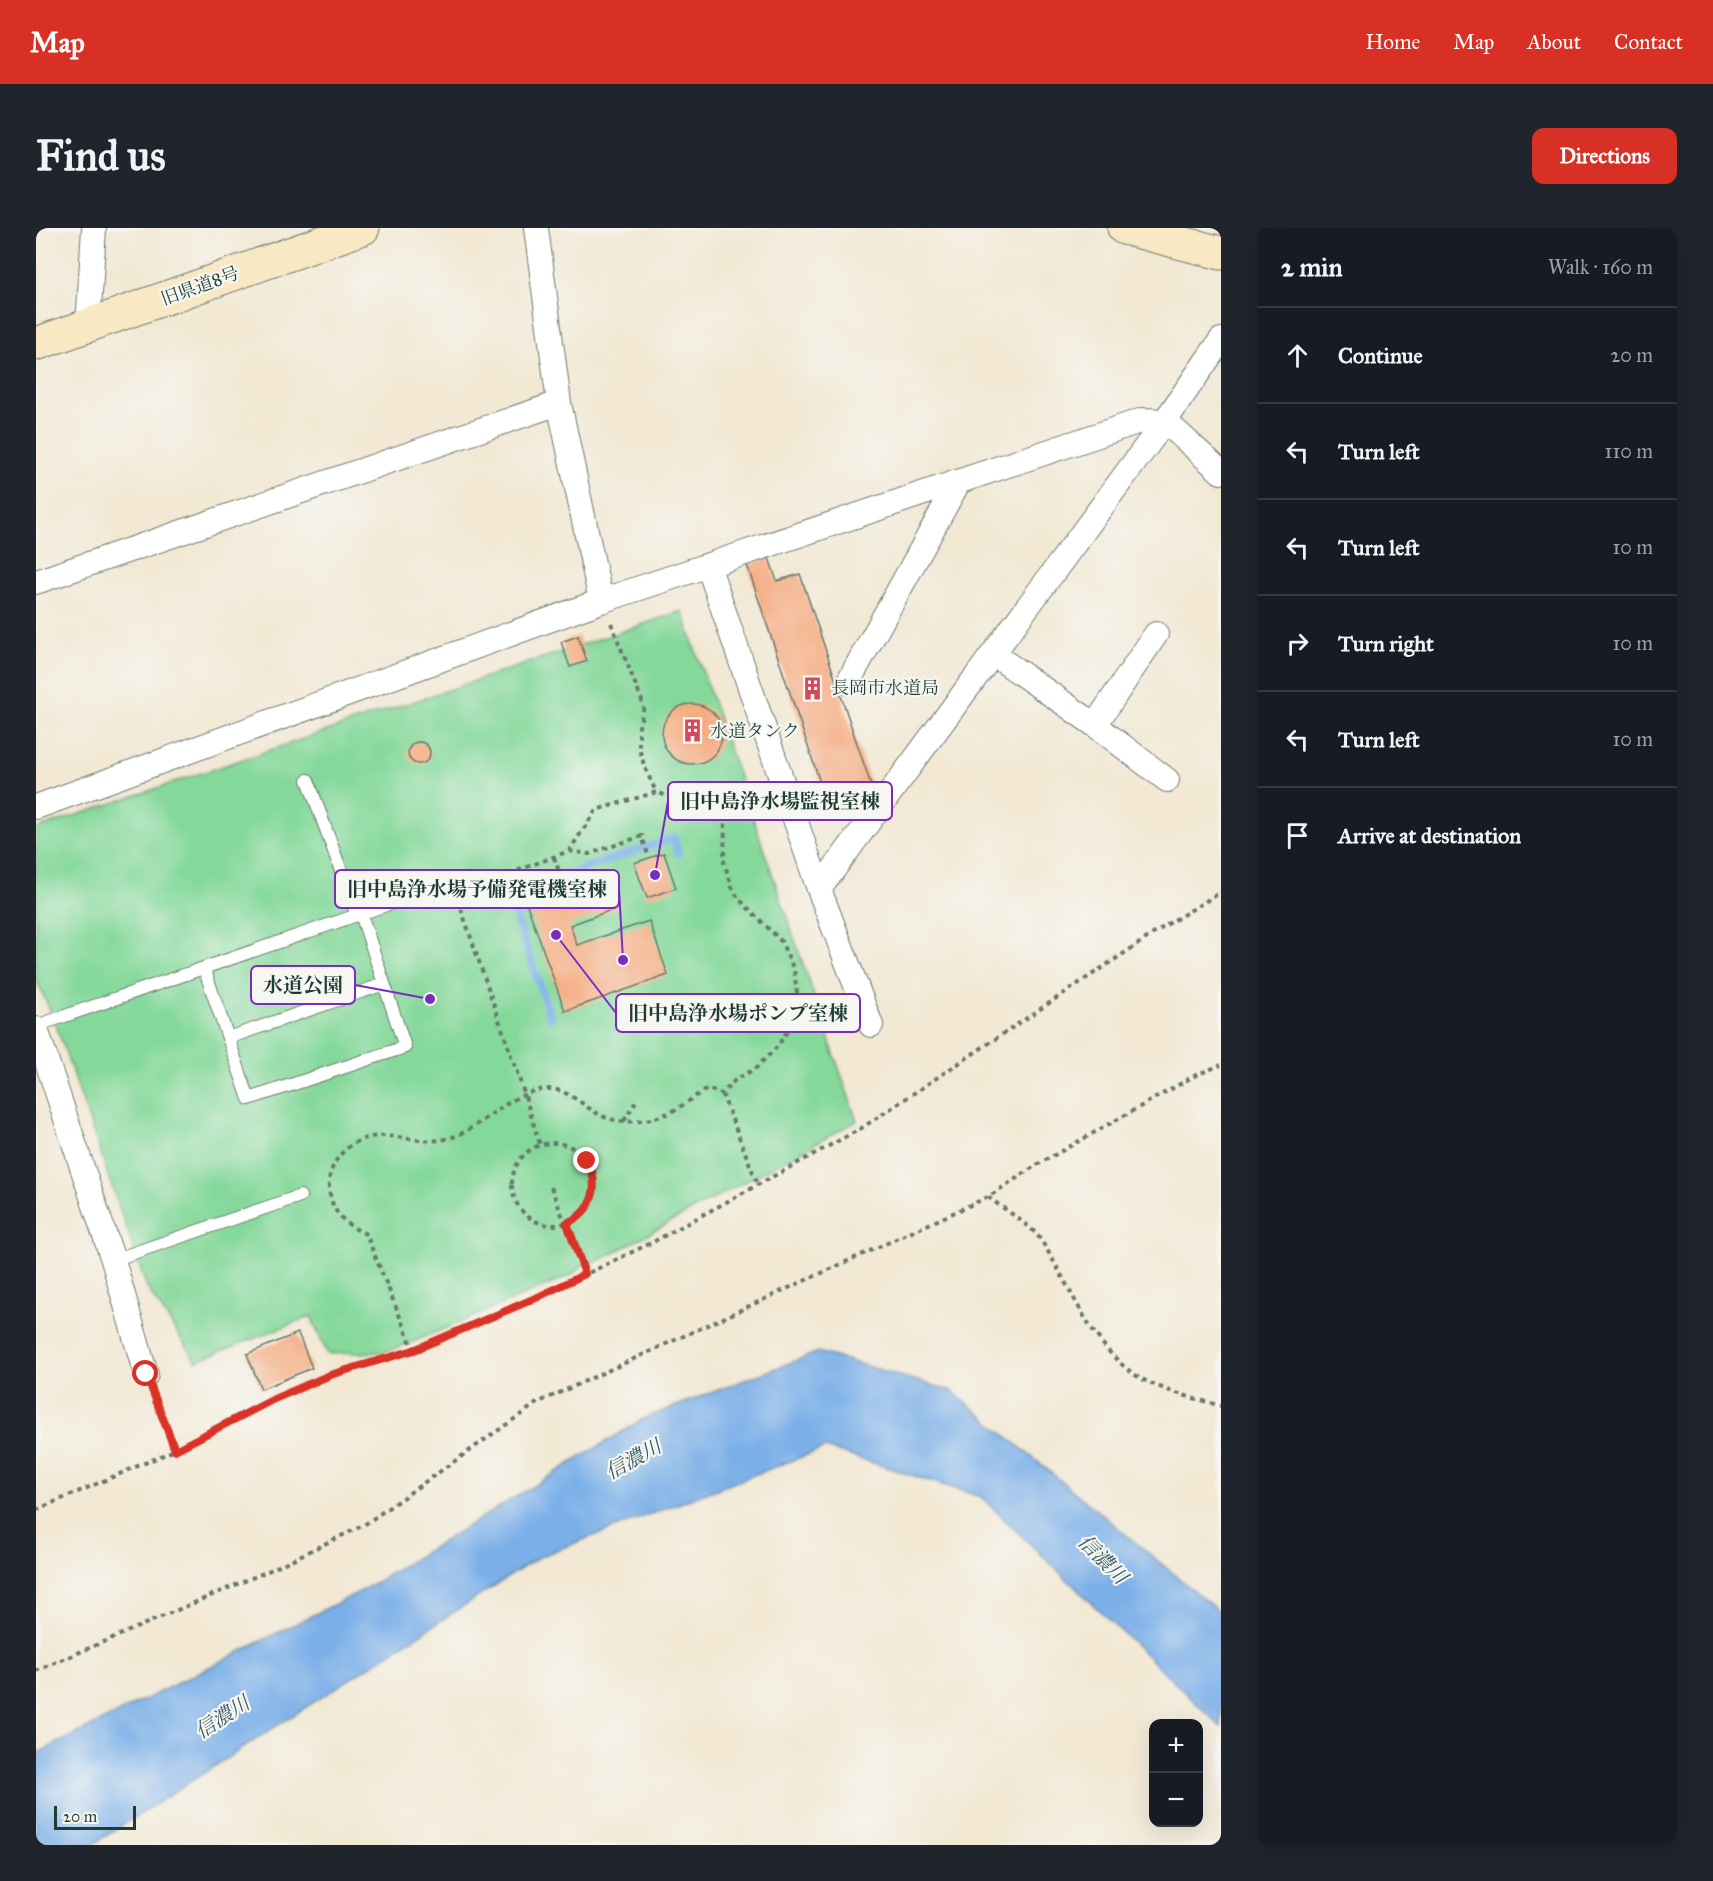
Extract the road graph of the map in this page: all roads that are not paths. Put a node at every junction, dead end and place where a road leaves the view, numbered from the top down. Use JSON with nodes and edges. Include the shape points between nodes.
{"nodes":[{"id":1,"x":94,"y":228,"type":"edge"},
{"id":2,"x":363,"y":228,"type":"edge"},
{"id":3,"x":536,"y":228,"type":"edge"},
{"id":4,"x":1124,"y":228,"type":"edge"},
{"id":5,"x":1221,"y":253,"type":"edge"},
{"id":6,"x":88,"y":326,"type":"junction"},
{"id":7,"x":1221,"y":340,"type":"edge"},
{"id":8,"x":36,"y":344,"type":"edge"},
{"id":9,"x":559,"y":403,"type":"junction"},
{"id":10,"x":1165,"y":421,"type":"junction"},
{"id":11,"x":1221,"y":472,"type":"edge"},
{"id":12,"x":958,"y":483,"type":"junction"},
{"id":13,"x":708,"y":565,"type":"junction"},
{"id":14,"x":36,"y":582,"type":"edge"},
{"id":15,"x":601,"y":601,"type":"junction"},
{"id":16,"x":1156,"y":634,"type":"dead end"},
{"id":17,"x":993,"y":654,"type":"junction"},
{"id":18,"x":848,"y":682,"type":"dead end"},
{"id":19,"x":1095,"y":725,"type":"junction"},
{"id":20,"x":308,"y":780,"type":"dead end"},
{"id":21,"x":1167,"y":780,"type":"dead end"},
{"id":22,"x":36,"y":807,"type":"edge"},
{"id":23,"x":819,"y":890,"type":"junction"},
{"id":24,"x":412,"y":896,"type":"road end"},
{"id":25,"x":359,"y":915,"type":"junction"},
{"id":26,"x":204,"y":968,"type":"junction"},
{"id":27,"x":384,"y":984,"type":"junction"},
{"id":28,"x":871,"y":1025,"type":"dead end"},
{"id":29,"x":37,"y":1036,"type":"edge"},
{"id":30,"x":228,"y":1038,"type":"junction"},
{"id":31,"x":300,"y":1196,"type":"dead end"},
{"id":32,"x":113,"y":1260,"type":"junction"},
{"id":33,"x":146,"y":1374,"type":"road end"}],
"edges":[{"from":1,"to":6,"type":"street"},
{"from":2,"to":6,"type":"street","name":"旧県道8号"},
{"from":3,"to":9,"type":"street"},
{"from":4,"to":5,"type":"street"},
{"from":6,"to":8,"type":"street","name":"旧県道8号"},
{"from":7,"to":10,"type":"street"},
{"from":9,"to":14,"type":"street"},
{"from":9,"to":15,"type":"street"},
{"from":10,"to":11,"type":"street"},
{"from":10,"to":12,"type":"street","via":[[1143,420]]},
{"from":10,"to":17,"type":"street"},
{"from":12,"to":13,"type":"street"},
{"from":12,"to":18,"type":"street"},
{"from":13,"to":15,"type":"street"},
{"from":13,"to":23,"type":"street"},
{"from":15,"to":22,"type":"street"},
{"from":16,"to":19,"type":"street"},
{"from":17,"to":19,"type":"street"},
{"from":17,"to":23,"type":"street"},
{"from":19,"to":21,"type":"street"},
{"from":20,"to":25,"type":"lane"},
{"from":23,"to":28,"type":"street"},
{"from":24,"to":25,"type":"lane"},
{"from":25,"to":26,"type":"lane"},
{"from":25,"to":27,"type":"lane"},
{"from":26,"to":29,"type":"lane"},
{"from":26,"to":30,"type":"lane"},
{"from":27,"to":30,"type":"lane"},
{"from":27,"to":30,"type":"lane","via":[[405,1047],[249,1099]]},
{"from":29,"to":32,"type":"street"},
{"from":31,"to":32,"type":"lane"},
{"from":32,"to":33,"type":"street"}]}
